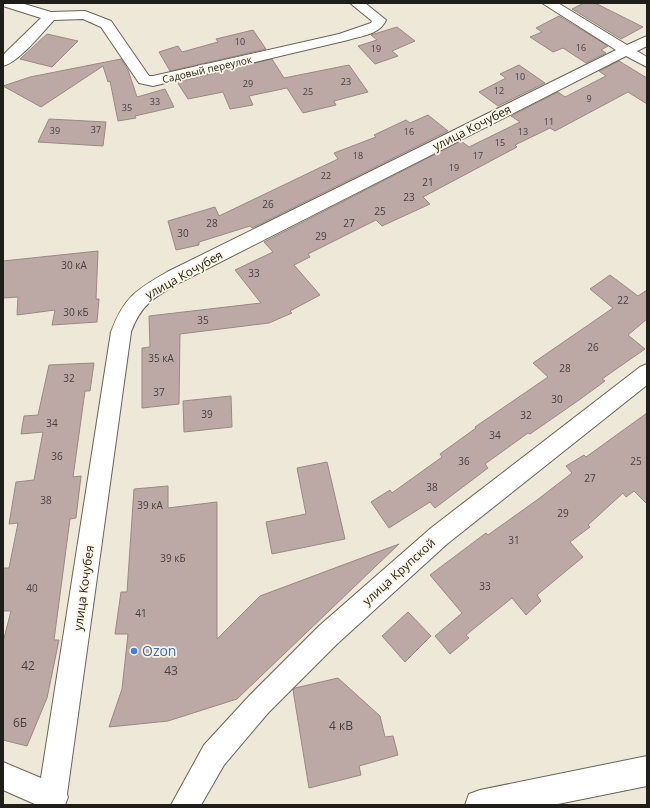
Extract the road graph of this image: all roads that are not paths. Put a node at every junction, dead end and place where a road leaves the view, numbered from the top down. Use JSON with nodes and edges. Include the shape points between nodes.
{"nodes":[{"id":1,"x":7,"y":3,"type":"edge"},
{"id":2,"x":357,"y":3,"type":"edge"},
{"id":3,"x":549,"y":3,"type":"edge"},
{"id":4,"x":50,"y":16,"type":"junction"},
{"id":5,"x":647,"y":40,"type":"edge"},
{"id":6,"x":627,"y":50,"type":"junction"},
{"id":7,"x":3,"y":62,"type":"edge"},
{"id":8,"x":647,"y":63,"type":"edge"},
{"id":9,"x":647,"y":373,"type":"edge"},
{"id":10,"x":647,"y":771,"type":"edge"},
{"id":11,"x":3,"y":776,"type":"edge"},
{"id":12,"x":53,"y":801,"type":"edge"},
{"id":13,"x":185,"y":805,"type":"edge"},
{"id":14,"x":480,"y":805,"type":"edge"}],
"edges":[{"from":1,"to":4,"type":"street"},
{"from":2,"to":4,"type":"street","name":"Садовый переулок","via":[[378,20],[377,25],[370,30],[153,81],[144,80],[106,24],[86,15]]},
{"from":3,"to":6,"type":"street"},
{"from":4,"to":7,"type":"street"},
{"from":5,"to":6,"type":"street","name":"улица Кочубея"},
{"from":6,"to":8,"type":"street"},
{"from":6,"to":12,"type":"street","name":"улица Кочубея","via":[[174,277],[131,307],[121,332]]},
{"from":9,"to":13,"type":"street","name":"улица Крупской","via":[[439,536],[328,635],[214,755]]},
{"from":10,"to":14,"type":"main road"},
{"from":11,"to":12,"type":"street"}]}
